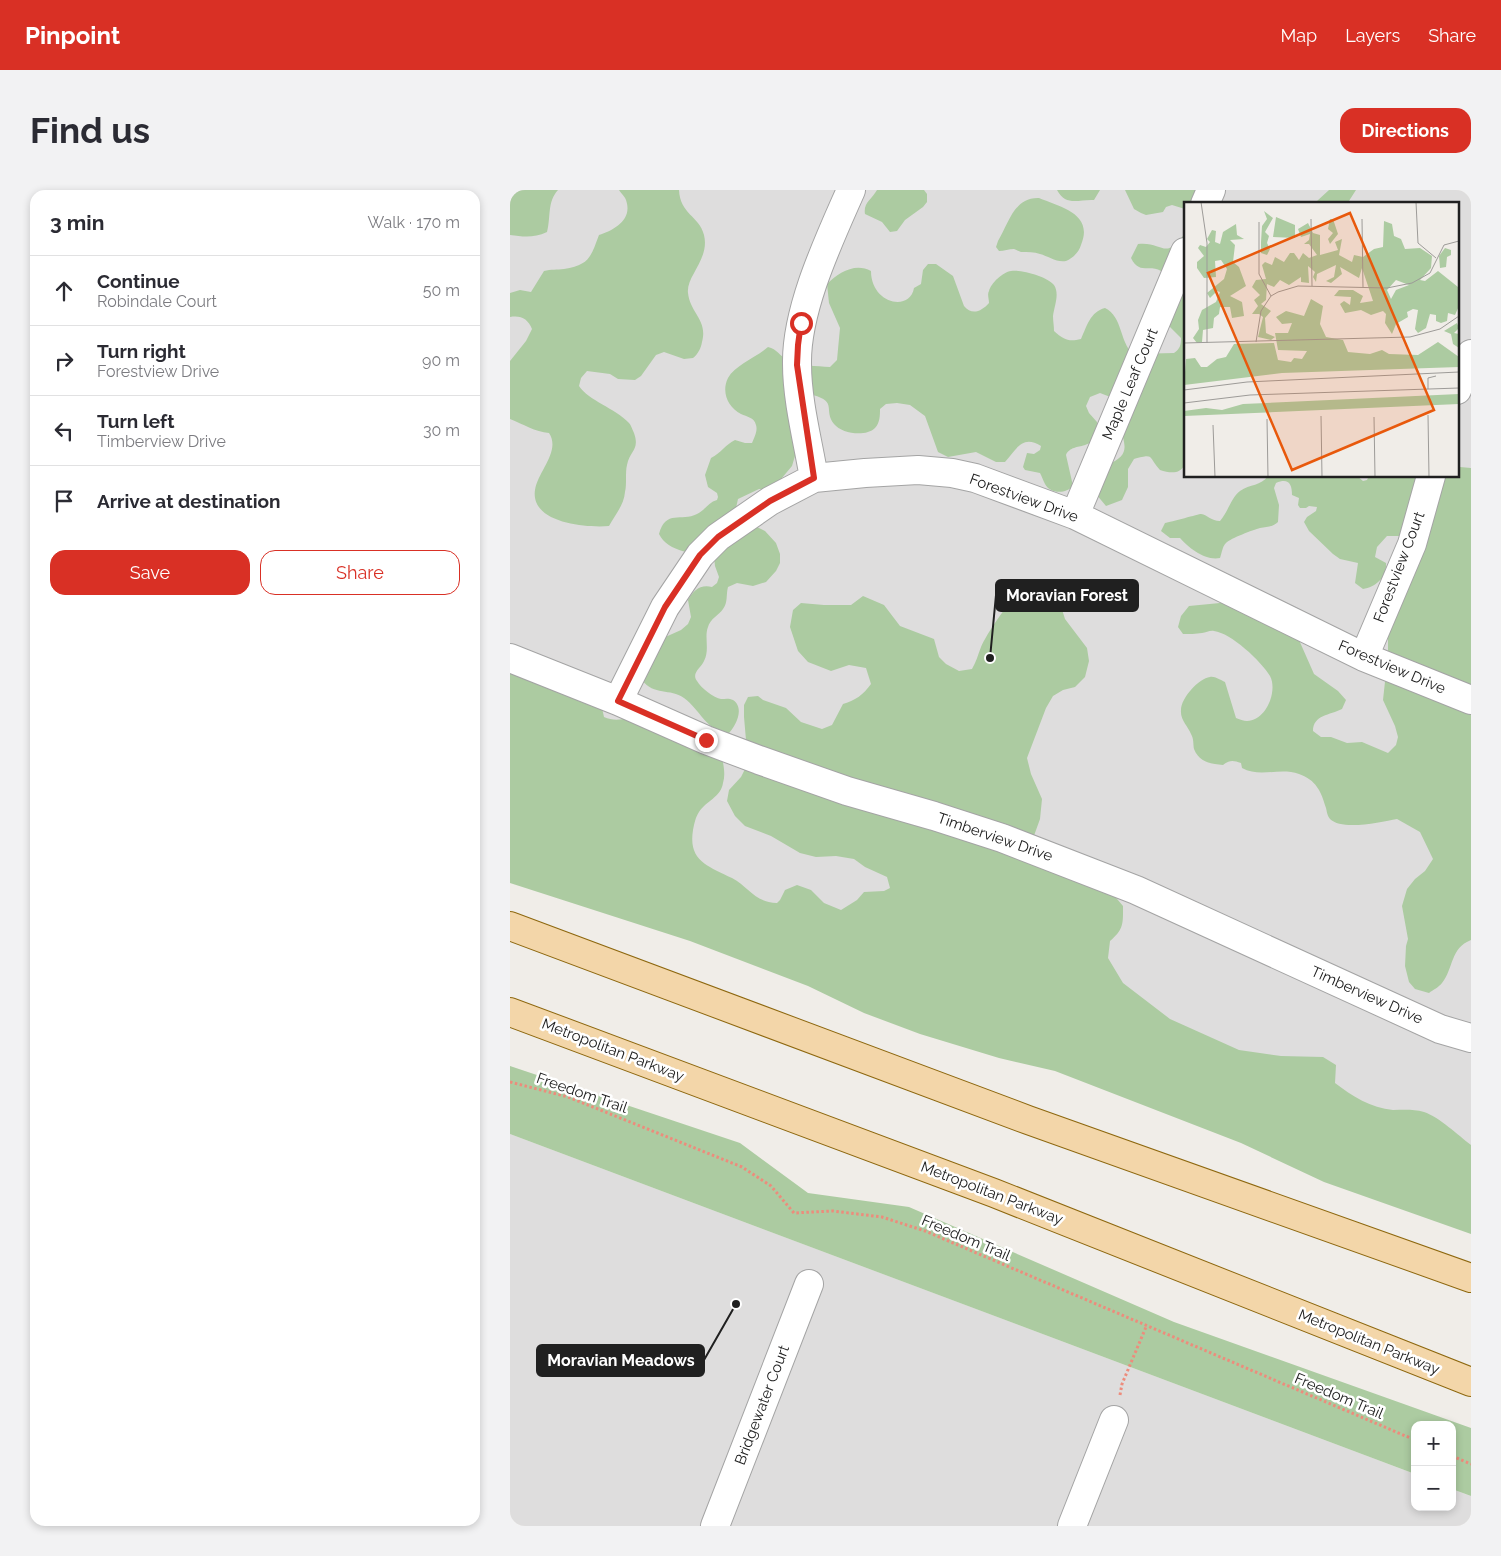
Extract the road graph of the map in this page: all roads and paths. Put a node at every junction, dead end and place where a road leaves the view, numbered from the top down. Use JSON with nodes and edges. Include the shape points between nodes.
{"nodes":[{"id":1,"x":851,"y":190,"type":"edge"},
{"id":2,"x":1211,"y":190,"type":"edge"},
{"id":3,"x":1206,"y":202,"type":"edge"},
{"id":4,"x":1184,"y":254,"type":"edge"},
{"id":5,"x":1471,"y":354,"type":"edge"},
{"id":6,"x":1458,"y":387,"type":"edge"},
{"id":7,"x":814,"y":478,"type":"junction"},
{"id":8,"x":1430,"y":478,"type":"edge"},
{"id":9,"x":1075,"y":515,"type":"junction"},
{"id":10,"x":1364,"y":657,"type":"junction"},
{"id":11,"x":510,"y":658,"type":"edge"},
{"id":12,"x":1471,"y":700,"type":"edge"},
{"id":13,"x":618,"y":701,"type":"junction"},
{"id":14,"x":510,"y":926,"type":"edge"},
{"id":15,"x":510,"y":1012,"type":"edge"},
{"id":16,"x":1471,"y":1038,"type":"edge"},
{"id":17,"x":510,"y":1082,"type":"edge"},
{"id":18,"x":1471,"y":1278,"type":"edge"},
{"id":19,"x":809,"y":1284,"type":"dead end"},
{"id":20,"x":1146,"y":1327,"type":"junction"},
{"id":21,"x":1471,"y":1382,"type":"edge"},
{"id":22,"x":1122,"y":1384,"type":"dead end"},
{"id":23,"x":1114,"y":1420,"type":"dead end"},
{"id":24,"x":1411,"y":1438,"type":"edge"},
{"id":25,"x":1456,"y":1458,"type":"edge"},
{"id":26,"x":1471,"y":1464,"type":"edge"},
{"id":27,"x":715,"y":1526,"type":"edge"},
{"id":28,"x":1072,"y":1526,"type":"edge"}],
"edges":[{"from":1,"to":7,"type":"street","via":[[819,266],[801,323],[798,345],[800,396]]},
{"from":2,"to":3,"type":"street"},
{"from":4,"to":9,"type":"street","name":"Maple Leaf Court"},
{"from":5,"to":6,"type":"street"},
{"from":7,"to":9,"type":"street","name":"Forestview Drive","via":[[918,470],[952,473],[994,484]]},
{"from":7,"to":13,"type":"street","name":"Forestview Drive","via":[[770,501],[718,537],[700,555],[665,607]]},
{"from":8,"to":10,"type":"street","name":"Forestview Court","via":[[1412,544]]},
{"from":9,"to":10,"type":"street","name":"Forestview Drive"},
{"from":10,"to":12,"type":"street","name":"Forestview Drive"},
{"from":11,"to":13,"type":"street","name":"Timberview Drive"},
{"from":13,"to":16,"type":"street","name":"Timberview Drive","via":[[759,760],[847,791],[1002,838],[1136,890],[1440,1028]]},
{"from":14,"to":18,"type":"main road","via":[[1028,1120]]},
{"from":15,"to":21,"type":"main road","name":"Metropolitan Parkway","via":[[994,1193]]},
{"from":17,"to":20,"type":"path","name":"Freedom Trail","via":[[568,1098],[742,1167],[771,1186],[794,1213],[834,1211],[882,1217],[925,1231]]},
{"from":19,"to":27,"type":"street","name":"Bridgewater Court"},
{"from":20,"to":22,"type":"path"},
{"from":20,"to":24,"type":"path","name":"Freedom Trail"},
{"from":23,"to":28,"type":"street"},
{"from":25,"to":26,"type":"path"}]}
